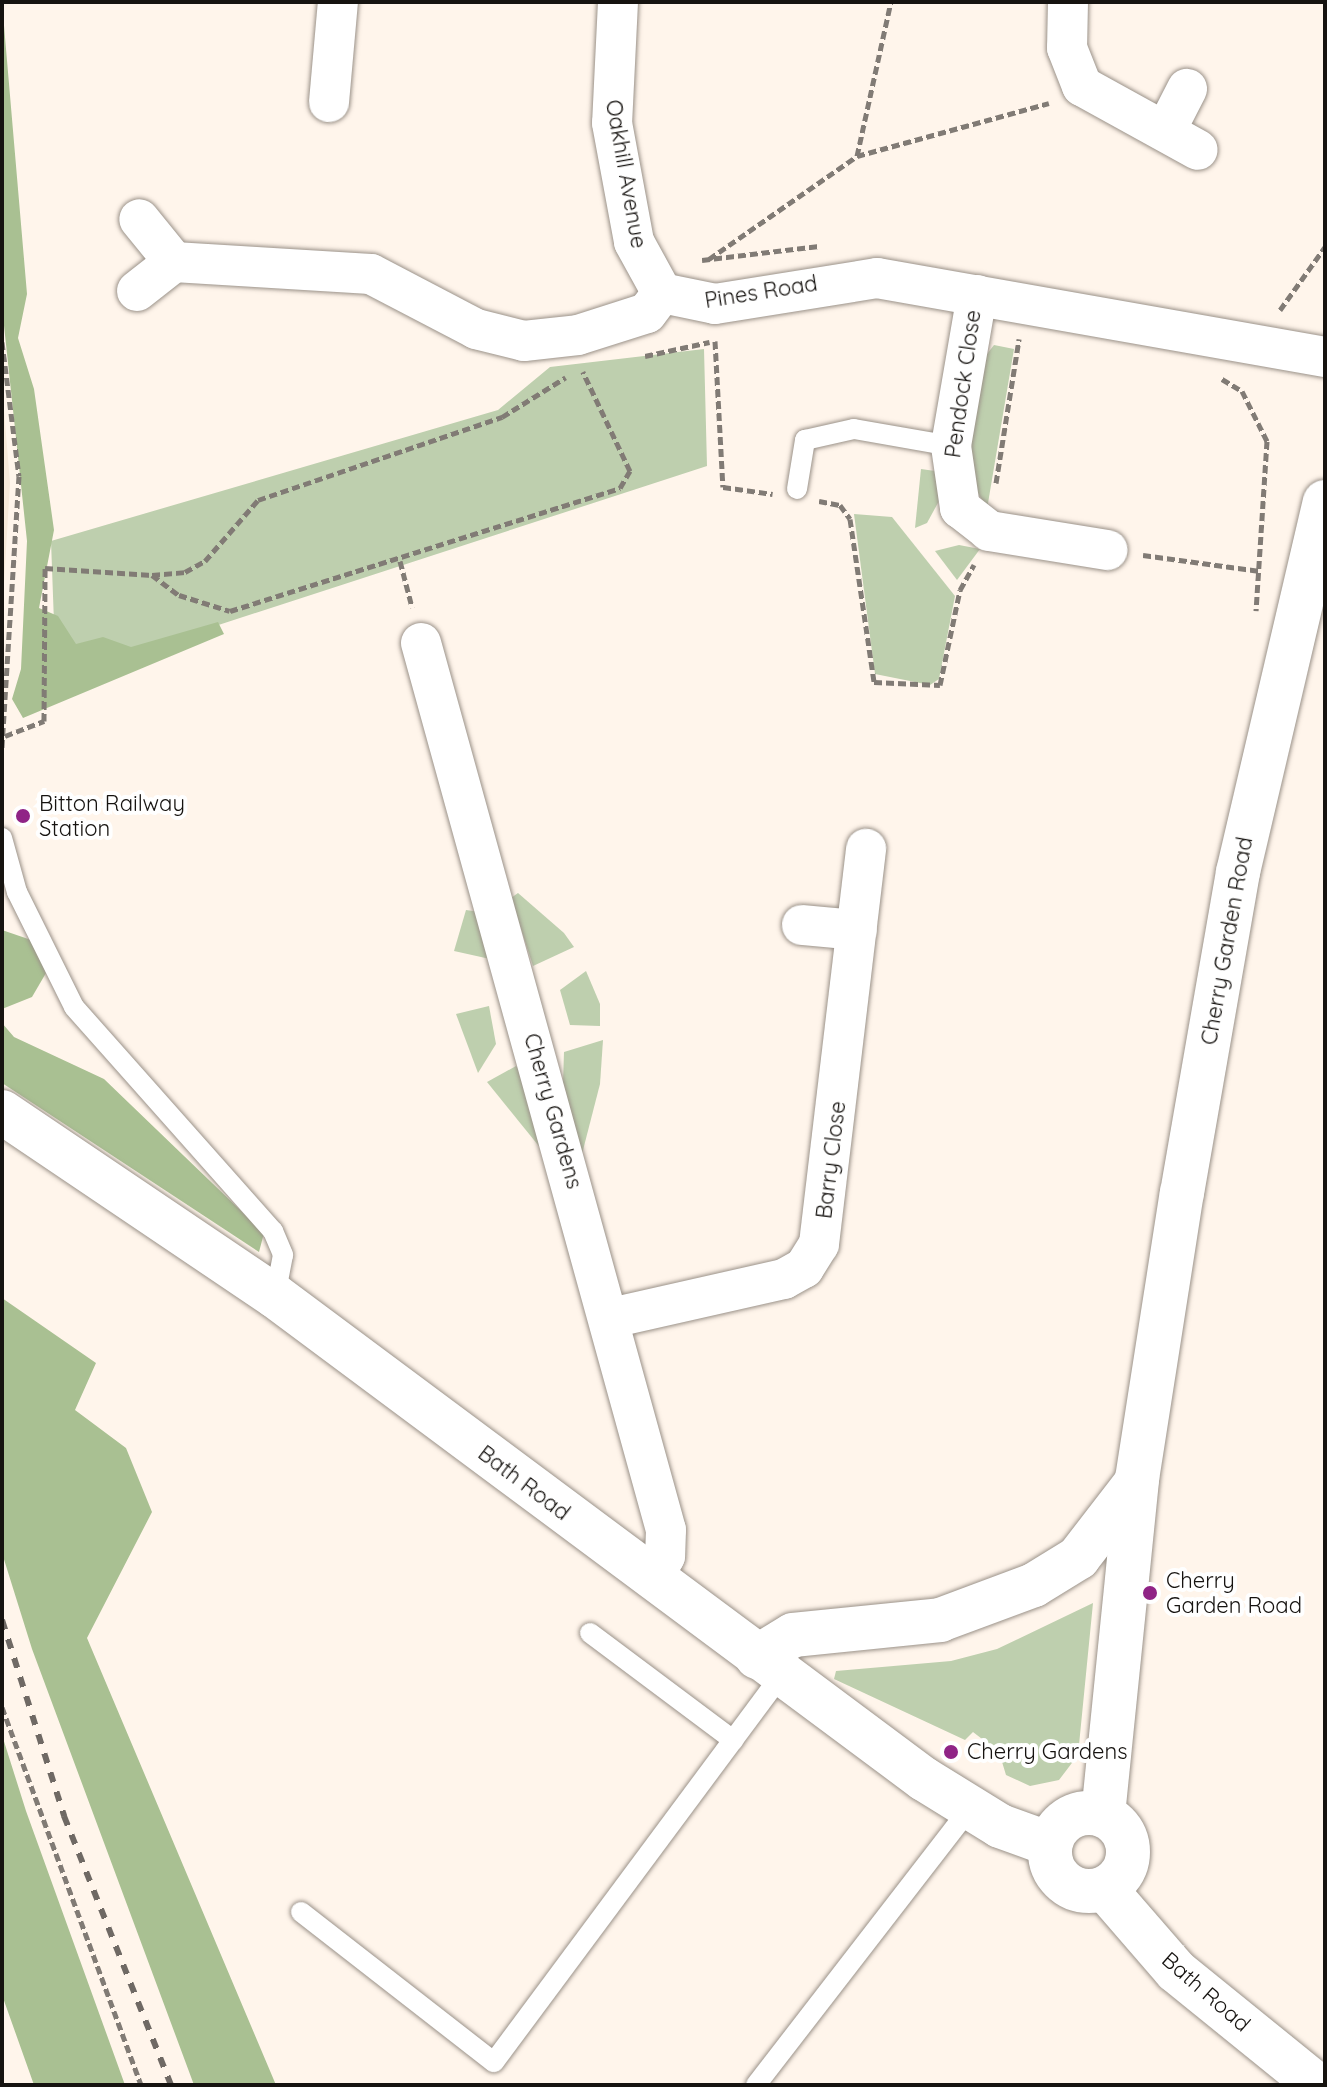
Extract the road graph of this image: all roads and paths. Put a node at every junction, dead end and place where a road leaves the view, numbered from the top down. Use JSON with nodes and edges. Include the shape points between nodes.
{"nodes":[{"id":1,"x":338,"y":2,"type":"edge"},
{"id":2,"x":618,"y":2,"type":"edge"},
{"id":3,"x":891,"y":2,"type":"edge"},
{"id":4,"x":1068,"y":2,"type":"edge"},
{"id":5,"x":1187,"y":89,"type":"dead end"},
{"id":6,"x":1090,"y":91,"type":"junction"},
{"id":7,"x":329,"y":102,"type":"dead end"},
{"id":8,"x":857,"y":156,"type":"junction"},
{"id":9,"x":139,"y":219,"type":"dead end"},
{"id":10,"x":708,"y":260,"type":"dead end"},
{"id":11,"x":174,"y":262,"type":"junction"},
{"id":12,"x":137,"y":291,"type":"dead end"},
{"id":13,"x":662,"y":293,"type":"junction"},
{"id":14,"x":974,"y":313,"type":"junction"},
{"id":15,"x":730,"y":338,"type":"dead end"},
{"id":16,"x":1019,"y":338,"type":"junction"},
{"id":17,"x":1034,"y":340,"type":"dead end"},
{"id":18,"x":715,"y":341,"type":"junction"},
{"id":19,"x":2,"y":342,"type":"edge"},
{"id":20,"x":585,"y":357,"type":"junction"},
{"id":21,"x":1325,"y":357,"type":"edge"},
{"id":22,"x":626,"y":360,"type":"dead end"},
{"id":23,"x":1208,"y":373,"type":"dead end"},
{"id":24,"x":951,"y":446,"type":"junction"},
{"id":25,"x":796,"y":495,"type":"junction"},
{"id":26,"x":1325,"y":502,"type":"edge"},
{"id":27,"x":989,"y":531,"type":"junction"},
{"id":28,"x":1107,"y":550,"type":"joint"},
{"id":29,"x":400,"y":561,"type":"junction"},
{"id":30,"x":1259,"y":571,"type":"junction"},
{"id":31,"x":152,"y":575,"type":"junction"},
{"id":32,"x":1305,"y":578,"type":"junction"},
{"id":33,"x":1255,"y":617,"type":"dead end"},
{"id":34,"x":421,"y":643,"type":"joint"},
{"id":35,"x":5,"y":736,"type":"junction"},
{"id":36,"x":2,"y":749,"type":"edge"},
{"id":37,"x":2,"y":838,"type":"edge"},
{"id":38,"x":866,"y":849,"type":"dead end"},
{"id":39,"x":802,"y":925,"type":"dead end"},
{"id":40,"x":857,"y":930,"type":"junction"},
{"id":41,"x":2,"y":1112,"type":"edge"},
{"id":42,"x":275,"y":1296,"type":"junction"},
{"id":43,"x":611,"y":1318,"type":"junction"},
{"id":44,"x":1137,"y":1479,"type":"junction"},
{"id":45,"x":652,"y":1579,"type":"junction"},
{"id":46,"x":590,"y":1633,"type":"dead end"},
{"id":47,"x":769,"y":1667,"type":"junction"},
{"id":48,"x":2,"y":1707,"type":"edge"},
{"id":49,"x":733,"y":1740,"type":"junction"},
{"id":50,"x":970,"y":1808,"type":"junction"},
{"id":51,"x":1103,"y":1815,"type":"junction"},
{"id":52,"x":1050,"y":1844,"type":"junction"},
{"id":53,"x":1105,"y":1889,"type":"junction"},
{"id":54,"x":301,"y":1912,"type":"dead end"},
{"id":55,"x":141,"y":2085,"type":"edge"},
{"id":56,"x":756,"y":2085,"type":"edge"},
{"id":57,"x":1317,"y":2085,"type":"edge"}],
"edges":[{"from":1,"to":7,"type":"street"},
{"from":2,"to":13,"type":"street","name":"Oakhill Avenue","via":[[612,123],[634,242]]},
{"from":3,"to":8,"type":"path"},
{"from":4,"to":6,"type":"street","via":[[1067,48]]},
{"from":5,"to":6,"type":"street","via":[[1183,139]]},
{"from":6,"to":8,"type":"path"},
{"from":8,"to":10,"type":"path"},
{"from":9,"to":11,"type":"street"},
{"from":11,"to":12,"type":"street"},
{"from":11,"to":20,"type":"street","via":[[371,274],[476,329]]},
{"from":13,"to":14,"type":"street","name":"Pines Road","via":[[715,304],[877,278]]},
{"from":13,"to":20,"type":"street","via":[[647,313]]},
{"from":14,"to":16,"type":"path"},
{"from":14,"to":21,"type":"street","name":"Pines Road"},
{"from":14,"to":24,"type":"street","name":"Pendock Close"},
{"from":15,"to":18,"type":"path"},
{"from":16,"to":17,"type":"path"},
{"from":16,"to":27,"type":"path"},
{"from":18,"to":22,"type":"path"},
{"from":18,"to":25,"type":"path","via":[[723,487]]},
{"from":19,"to":35,"type":"path","via":[[19,476]]},
{"from":20,"to":29,"type":"path","via":[[631,481]]},
{"from":20,"to":31,"type":"path","via":[[502,417],[258,500],[205,561],[185,572]]},
{"from":23,"to":30,"type":"path","via":[[1242,391],[1267,441]]},
{"from":24,"to":25,"type":"lane","via":[[854,429],[805,440]]},
{"from":24,"to":27,"type":"street","name":"Pendock Close","via":[[960,508]]},
{"from":25,"to":27,"type":"path","via":[[840,505],[850,519],[869,664],[874,682],[888,686],[940,685],[960,590]]},
{"from":26,"to":32,"type":"main road","name":"Cherry Garden Road"},
{"from":27,"to":28,"type":"street"},
{"from":28,"to":30,"type":"path"},
{"from":29,"to":31,"type":"path","via":[[230,611],[179,595]]},
{"from":29,"to":34,"type":"path"},
{"from":30,"to":32,"type":"path"},
{"from":30,"to":33,"type":"path"},
{"from":31,"to":35,"type":"path","via":[[45,568],[44,721]]},
{"from":32,"to":44,"type":"main road","name":"Cherry Garden Road","via":[[1238,872]]},
{"from":34,"to":43,"type":"street","name":"Cherry Gardens"},
{"from":35,"to":36,"type":"path"},
{"from":37,"to":42,"type":"lane","via":[[17,892],[74,1007],[273,1231],[283,1255]]},
{"from":38,"to":40,"type":"street","name":"Barry Close"},
{"from":39,"to":40,"type":"street"},
{"from":40,"to":43,"type":"street","name":"Barry Close","via":[[819,1244],[804,1268],[784,1279]]},
{"from":41,"to":42,"type":"main road","name":"Bath Road"},
{"from":42,"to":45,"type":"main road","name":"Bath Road"},
{"from":43,"to":45,"type":"street","name":"Cherry Gardens","via":[[666,1530],[665,1556]]},
{"from":44,"to":47,"type":"main road","via":[[1078,1558],[1034,1585],[940,1620],[793,1635]]},
{"from":44,"to":51,"type":"main road","name":"Cherry Garden Road"},
{"from":45,"to":47,"type":"main road","name":"Bath Road"},
{"from":46,"to":49,"type":"lane"},
{"from":47,"to":49,"type":"lane"},
{"from":47,"to":50,"type":"main road","name":"Bath Road"},
{"from":48,"to":55,"type":"path"},
{"from":49,"to":54,"type":"lane","via":[[494,2062]]},
{"from":50,"to":52,"type":"main road","name":"Bath Road"},
{"from":50,"to":56,"type":"lane"},
{"from":51,"to":52,"type":"main road","via":[[1069,1818]]},
{"from":51,"to":53,"type":"main road","via":[[1119,1825],[1129,1848],[1120,1877]]},
{"from":52,"to":53,"type":"main road","via":[[1054,1869],[1069,1886]]},
{"from":53,"to":57,"type":"main road","name":"Bath Road","via":[[1176,1971]]}]}
